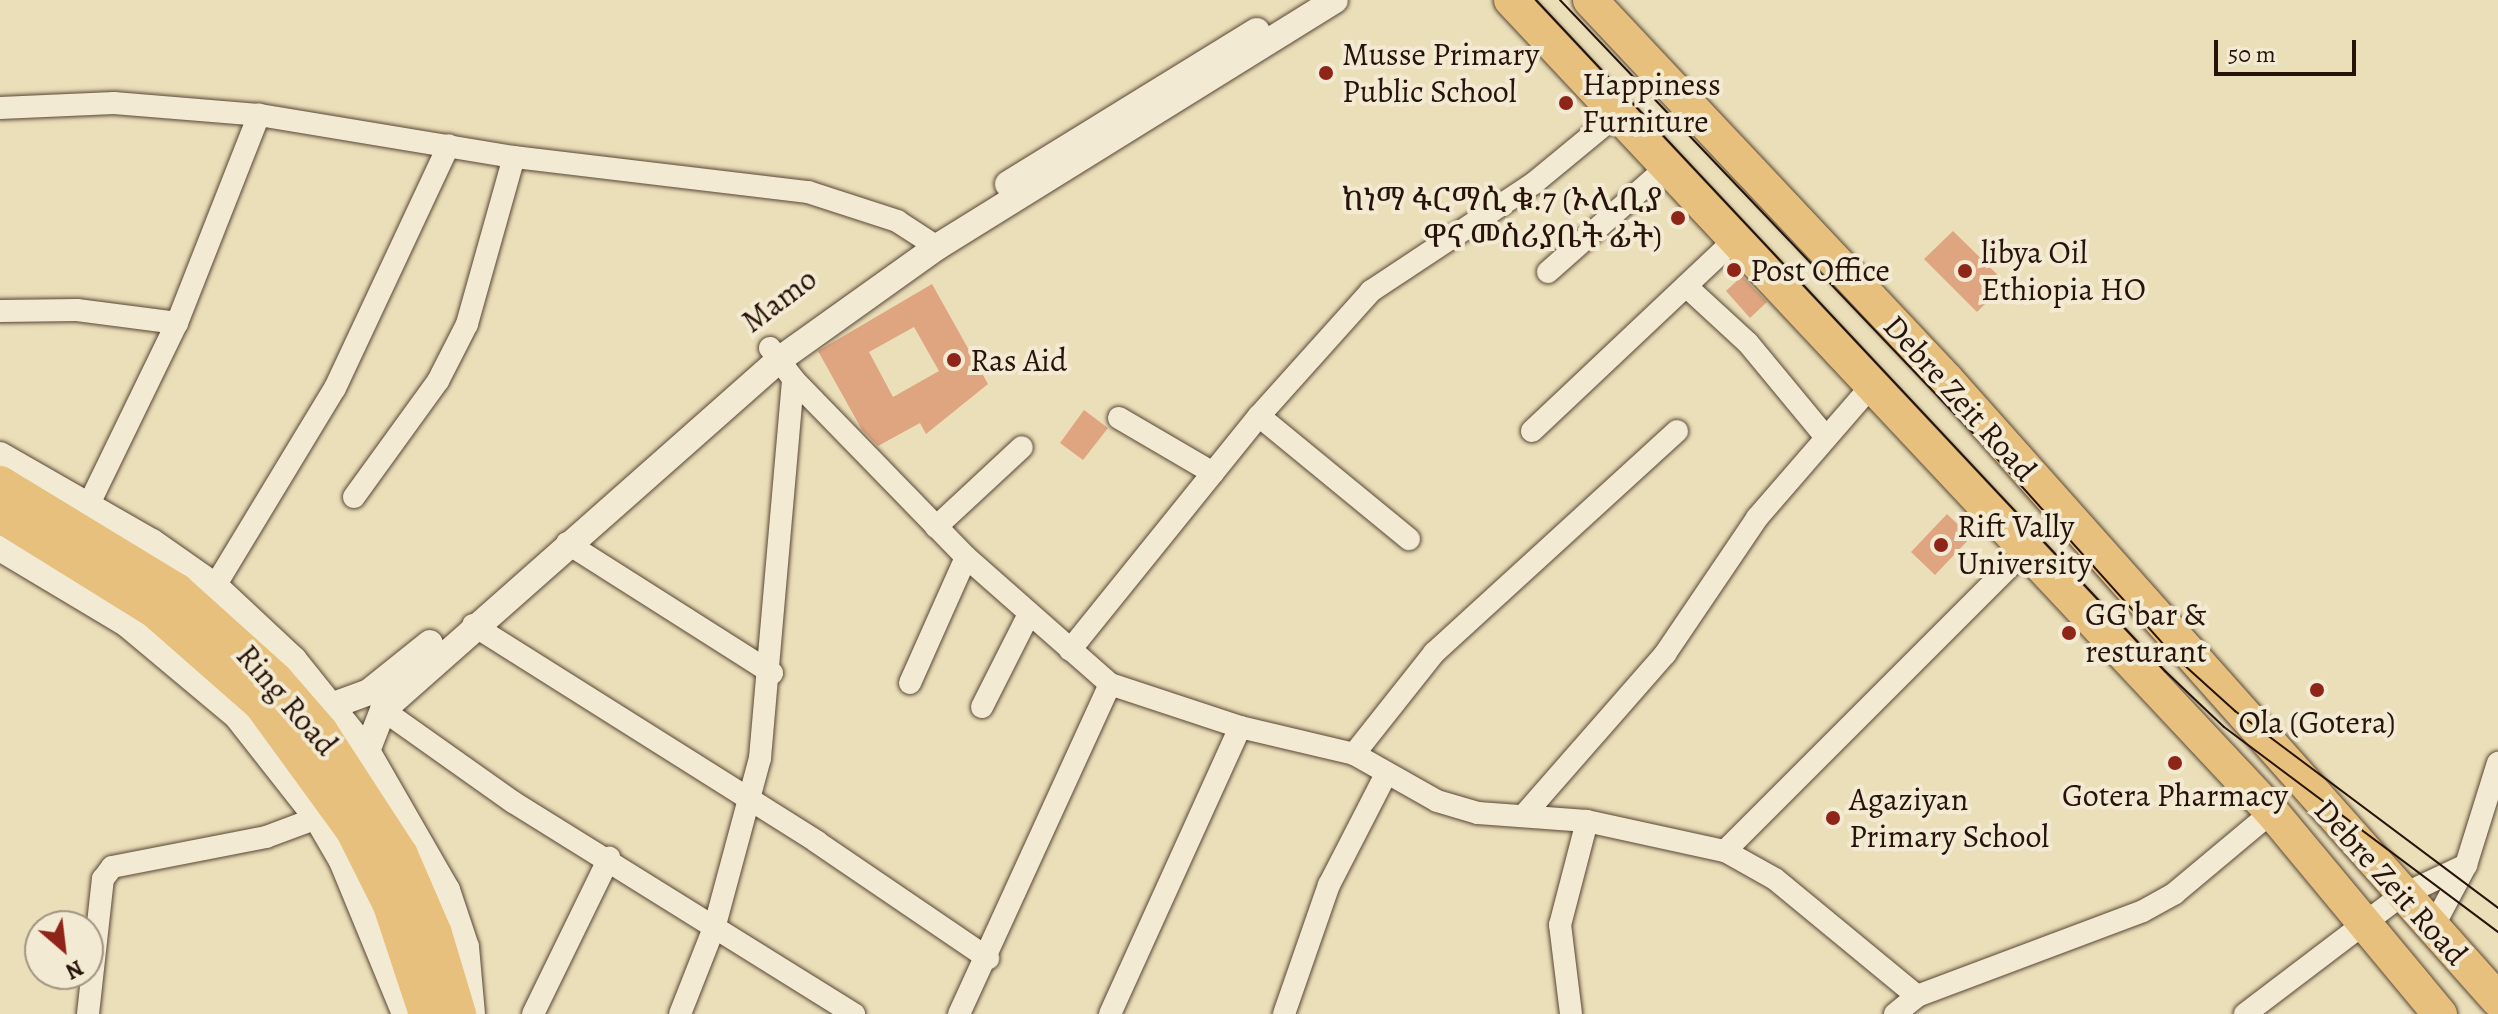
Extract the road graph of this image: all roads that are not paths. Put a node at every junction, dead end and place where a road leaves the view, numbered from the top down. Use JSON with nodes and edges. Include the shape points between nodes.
{"nodes":[{"id":1,"x":1308,"y":0,"type":"edge"},
{"id":2,"x":1335,"y":0,"type":"edge"},
{"id":3,"x":1511,"y":0,"type":"edge"},
{"id":4,"x":1590,"y":0,"type":"edge"},
{"id":5,"x":1198,"y":79,"type":"junction"},
{"id":6,"x":0,"y":108,"type":"edge"},
{"id":7,"x":1619,"y":113,"type":"junction"},
{"id":8,"x":259,"y":115,"type":"junction"},
{"id":9,"x":449,"y":145,"type":"junction"},
{"id":10,"x":514,"y":157,"type":"junction"},
{"id":11,"x":1669,"y":165,"type":"junction"},
{"id":12,"x":1737,"y":238,"type":"junction"},
{"id":13,"x":932,"y":241,"type":"junction"},
{"id":14,"x":1548,"y":272,"type":"dead end"},
{"id":15,"x":1686,"y":286,"type":"junction"},
{"id":16,"x":0,"y":311,"type":"edge"},
{"id":17,"x":177,"y":323,"type":"junction"},
{"id":18,"x":781,"y":362,"type":"junction"},
{"id":19,"x":1875,"y":382,"type":"junction"},
{"id":20,"x":1259,"y":416,"type":"junction"},
{"id":21,"x":1119,"y":418,"type":"dead end"},
{"id":22,"x":1532,"y":431,"type":"dead end"},
{"id":23,"x":1677,"y":431,"type":"dead end"},
{"id":24,"x":1825,"y":436,"type":"junction"},
{"id":25,"x":1022,"y":447,"type":"dead end"},
{"id":26,"x":0,"y":455,"type":"edge"},
{"id":27,"x":1213,"y":473,"type":"junction"},
{"id":28,"x":0,"y":484,"type":"edge"},
{"id":29,"x":354,"y":497,"type":"dead end"},
{"id":30,"x":88,"y":506,"type":"junction"},
{"id":31,"x":0,"y":514,"type":"edge"},
{"id":32,"x":936,"y":527,"type":"junction"},
{"id":33,"x":1409,"y":539,"type":"dead end"},
{"id":34,"x":567,"y":543,"type":"junction"},
{"id":35,"x":0,"y":548,"type":"edge"},
{"id":36,"x":2026,"y":550,"type":"junction"},
{"id":37,"x":966,"y":557,"type":"junction"},
{"id":38,"x":215,"y":586,"type":"junction"},
{"id":39,"x":1029,"y":614,"type":"junction"},
{"id":40,"x":473,"y":625,"type":"junction"},
{"id":41,"x":1070,"y":650,"type":"junction"},
{"id":42,"x":772,"y":673,"type":"junction"},
{"id":43,"x":910,"y":683,"type":"dead end"},
{"id":44,"x":1110,"y":684,"type":"junction"},
{"id":45,"x":331,"y":706,"type":"junction"},
{"id":46,"x":982,"y":707,"type":"dead end"},
{"id":47,"x":383,"y":710,"type":"junction"},
{"id":48,"x":1240,"y":727,"type":"junction"},
{"id":49,"x":367,"y":751,"type":"junction"},
{"id":50,"x":1354,"y":754,"type":"junction"},
{"id":51,"x":2498,"y":763,"type":"edge"},
{"id":52,"x":1386,"y":774,"type":"junction"},
{"id":53,"x":750,"y":801,"type":"junction"},
{"id":54,"x":2272,"y":812,"type":"junction"},
{"id":55,"x":1525,"y":814,"type":"junction"},
{"id":56,"x":317,"y":818,"type":"junction"},
{"id":57,"x":1587,"y":821,"type":"junction"},
{"id":58,"x":1725,"y":851,"type":"junction"},
{"id":59,"x":609,"y":858,"type":"junction"},
{"id":60,"x":2466,"y":865,"type":"junction"},
{"id":61,"x":2402,"y":895,"type":"junction"},
{"id":62,"x":2363,"y":923,"type":"junction"},
{"id":63,"x":715,"y":925,"type":"junction"},
{"id":64,"x":2432,"y":929,"type":"junction"},
{"id":65,"x":988,"y":958,"type":"junction"},
{"id":66,"x":2490,"y":992,"type":"edge"},
{"id":67,"x":1917,"y":996,"type":"junction"},
{"id":68,"x":88,"y":1014,"type":"edge"},
{"id":69,"x":405,"y":1014,"type":"edge"},
{"id":70,"x":427,"y":1014,"type":"edge"},
{"id":71,"x":458,"y":1014,"type":"edge"},
{"id":72,"x":472,"y":1014,"type":"edge"},
{"id":73,"x":533,"y":1014,"type":"edge"},
{"id":74,"x":680,"y":1014,"type":"edge"},
{"id":75,"x":854,"y":1014,"type":"edge"},
{"id":76,"x":959,"y":1014,"type":"edge"},
{"id":77,"x":1110,"y":1014,"type":"edge"},
{"id":78,"x":1284,"y":1014,"type":"edge"},
{"id":79,"x":1571,"y":1014,"type":"edge"},
{"id":80,"x":1895,"y":1014,"type":"edge"},
{"id":81,"x":2245,"y":1014,"type":"edge"},
{"id":82,"x":2440,"y":1014,"type":"edge"}],
"edges":[{"from":1,"to":5,"type":"street","name":"Mamo"},
{"from":2,"to":5,"type":"street"},
{"from":3,"to":7,"type":"main road","name":"Debre Zeit Road"},
{"from":4,"to":61,"type":"main road","name":"Debre Zeit Road","via":[[1947,380]]},
{"from":5,"to":13,"type":"street","name":"Mamo"},
{"from":6,"to":8,"type":"street","via":[[114,103]]},
{"from":7,"to":11,"type":"main road","name":"Debre Zeit Road"},
{"from":7,"to":20,"type":"street","via":[[1534,183],[1371,291]]},
{"from":8,"to":9,"type":"street"},
{"from":8,"to":17,"type":"street"},
{"from":9,"to":10,"type":"street"},
{"from":9,"to":38,"type":"street","via":[[335,388]]},
{"from":10,"to":13,"type":"street","via":[[808,192]]},
{"from":10,"to":29,"type":"street","via":[[467,324],[438,381]]},
{"from":11,"to":12,"type":"main road","name":"Debre Zeit Road"},
{"from":11,"to":14,"type":"street"},
{"from":12,"to":15,"type":"street"},
{"from":12,"to":19,"type":"main road","name":"Debre Zeit Road"},
{"from":13,"to":18,"type":"street","name":"Mamo"},
{"from":15,"to":22,"type":"street"},
{"from":15,"to":24,"type":"street","via":[[1748,343]]},
{"from":16,"to":17,"type":"street","via":[[77,310]]},
{"from":17,"to":30,"type":"street"},
{"from":18,"to":32,"type":"street"},
{"from":18,"to":34,"type":"street"},
{"from":18,"to":42,"type":"street"},
{"from":18,"to":45,"type":"street","name":"Mamo","via":[[390,678]]},
{"from":19,"to":24,"type":"street"},
{"from":19,"to":36,"type":"main road","name":"Debre Zeit Road"},
{"from":20,"to":27,"type":"street"},
{"from":20,"to":33,"type":"street"},
{"from":21,"to":27,"type":"street"},
{"from":23,"to":50,"type":"street","via":[[1434,653]]},
{"from":24,"to":55,"type":"street","via":[[1757,518],[1665,654]]},
{"from":25,"to":32,"type":"street"},
{"from":26,"to":30,"type":"street"},
{"from":27,"to":41,"type":"street"},
{"from":28,"to":71,"type":"highway","name":"Ring Road","via":[[176,591],[284,690],[354,781],[400,855],[434,934]]},
{"from":30,"to":38,"type":"street"},
{"from":31,"to":70,"type":"highway","name":"Ring Road","via":[[155,610],[261,703],[353,829],[391,905]]},
{"from":32,"to":37,"type":"street"},
{"from":34,"to":40,"type":"street"},
{"from":34,"to":42,"type":"street"},
{"from":35,"to":56,"type":"street","via":[[127,624],[183,667],[236,715]]},
{"from":36,"to":54,"type":"main road","name":"Debre Zeit Road"},
{"from":36,"to":58,"type":"street"},
{"from":37,"to":39,"type":"street"},
{"from":37,"to":43,"type":"street"},
{"from":38,"to":45,"type":"street","via":[[274,640]]},
{"from":39,"to":41,"type":"street"},
{"from":39,"to":46,"type":"street"},
{"from":40,"to":47,"type":"street"},
{"from":40,"to":53,"type":"street"},
{"from":41,"to":44,"type":"street"},
{"from":42,"to":53,"type":"street"},
{"from":44,"to":48,"type":"street"},
{"from":44,"to":65,"type":"street"},
{"from":45,"to":49,"type":"street"},
{"from":47,"to":49,"type":"street"},
{"from":47,"to":59,"type":"street","via":[[513,802]]},
{"from":48,"to":50,"type":"street"},
{"from":48,"to":77,"type":"street"},
{"from":49,"to":72,"type":"street","via":[[447,890],[466,947]]},
{"from":50,"to":52,"type":"street"},
{"from":51,"to":60,"type":"street"},
{"from":52,"to":55,"type":"street","via":[[1437,801],[1478,813]]},
{"from":52,"to":78,"type":"street","via":[[1329,885]]},
{"from":53,"to":63,"type":"street"},
{"from":53,"to":65,"type":"street"},
{"from":54,"to":62,"type":"main road","name":"Debre Zeit Road"},
{"from":54,"to":67,"type":"street","via":[[2175,893],[2143,911]]},
{"from":55,"to":57,"type":"street"},
{"from":56,"to":68,"type":"street","via":[[266,837],[112,867],[103,879]]},
{"from":56,"to":69,"type":"street","via":[[342,861]]},
{"from":57,"to":58,"type":"street"},
{"from":57,"to":79,"type":"street","via":[[1560,925]]},
{"from":58,"to":67,"type":"street","via":[[1775,879]]},
{"from":59,"to":63,"type":"street"},
{"from":59,"to":73,"type":"street"},
{"from":60,"to":61,"type":"street"},
{"from":60,"to":64,"type":"street"},
{"from":61,"to":62,"type":"street"},
{"from":61,"to":64,"type":"main road","name":"Debre Zeit Road"},
{"from":62,"to":81,"type":"street"},
{"from":62,"to":82,"type":"main road","name":"Debre Zeit Road"},
{"from":63,"to":74,"type":"street"},
{"from":63,"to":75,"type":"street"},
{"from":64,"to":66,"type":"main road","name":"Debre Zeit Road"},
{"from":65,"to":76,"type":"street"},
{"from":67,"to":80,"type":"street"}]}
